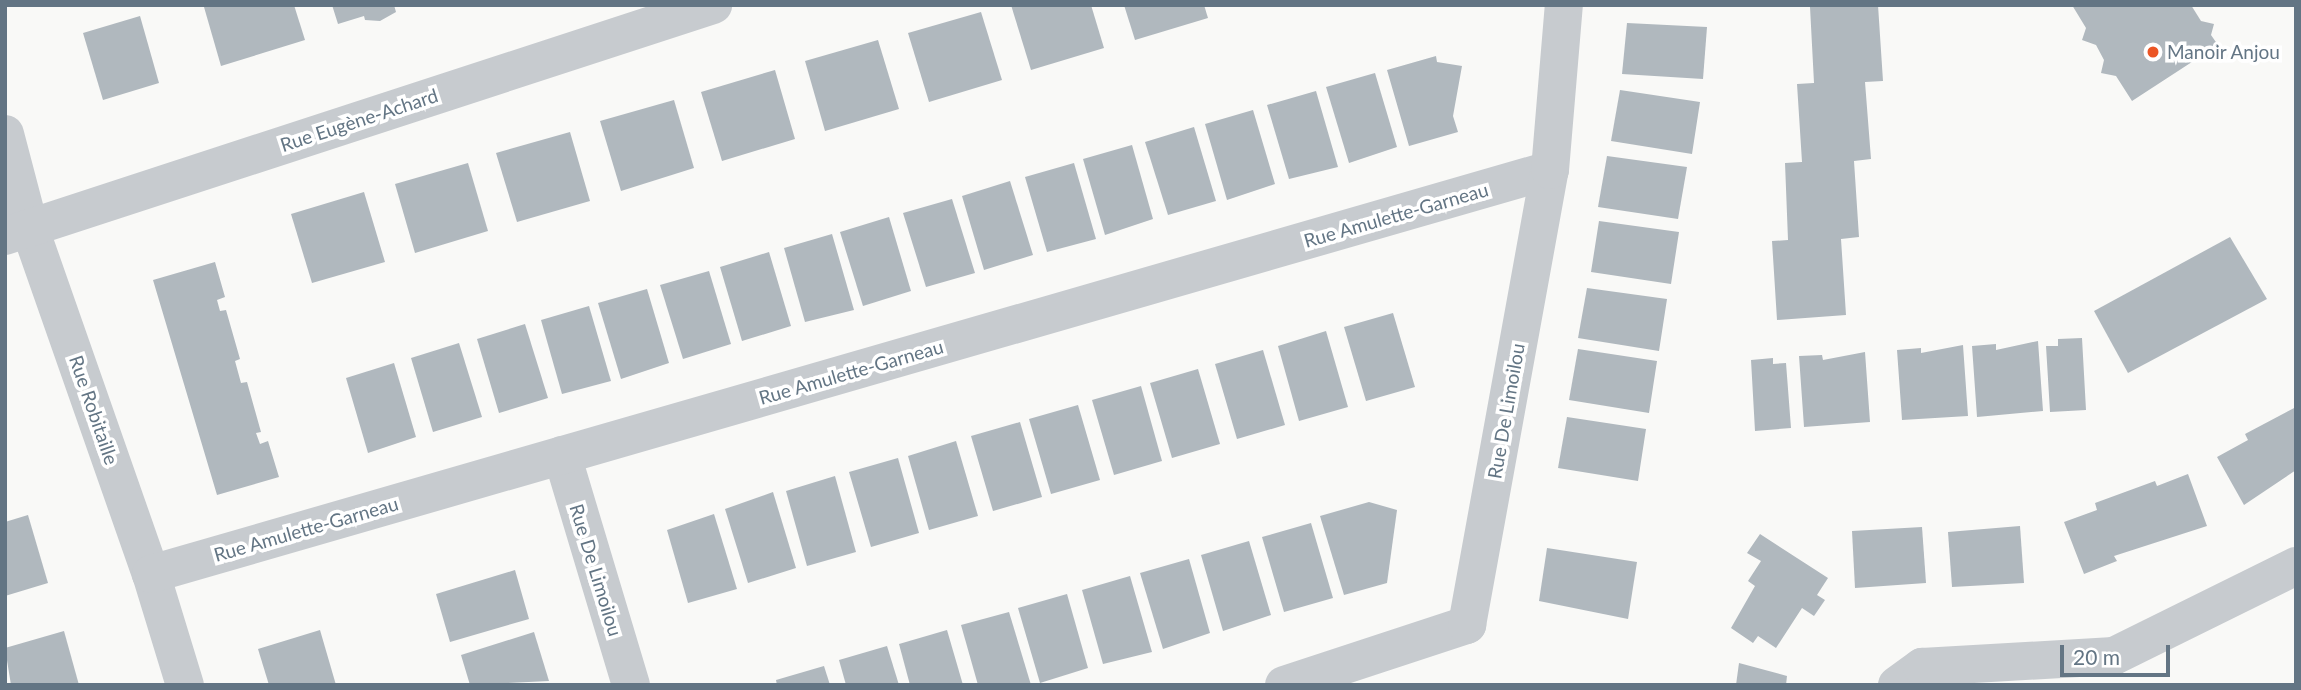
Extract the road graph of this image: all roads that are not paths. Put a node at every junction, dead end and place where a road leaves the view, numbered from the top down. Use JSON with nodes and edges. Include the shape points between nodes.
{"nodes":[{"id":1,"x":713,"y":5,"type":"edge"},
{"id":2,"x":1564,"y":5,"type":"edge"},
{"id":3,"x":5,"y":134,"type":"edge"},
{"id":4,"x":1550,"y":170,"type":"junction"},
{"id":5,"x":18,"y":233,"type":"edge"},
{"id":6,"x":562,"y":455,"type":"junction"},
{"id":7,"x":2296,"y":566,"type":"edge"},
{"id":8,"x":151,"y":574,"type":"junction"},
{"id":9,"x":185,"y":685,"type":"edge"},
{"id":10,"x":631,"y":685,"type":"edge"},
{"id":11,"x":1284,"y":685,"type":"edge"},
{"id":12,"x":1897,"y":685,"type":"edge"}],
"edges":[{"from":1,"to":5,"type":"street","name":"Rue Eugène-Achard"},
{"from":2,"to":4,"type":"street","name":"Rue De Limoilou"},
{"from":3,"to":5,"type":"street","name":"Rue Robitaille"},
{"from":4,"to":6,"type":"street","name":"Rue Amulette-Garneau"},
{"from":4,"to":11,"type":"street","name":"Rue De Limoilou","via":[[1467,625]]},
{"from":5,"to":8,"type":"street","name":"Rue Robitaille"},
{"from":6,"to":8,"type":"street","name":"Rue Amulette-Garneau"},
{"from":6,"to":10,"type":"street","name":"Rue De Limoilou"},
{"from":7,"to":12,"type":"street","via":[[2114,656],[1922,667]]},
{"from":8,"to":9,"type":"street","name":"Rue Robitaille"}]}
